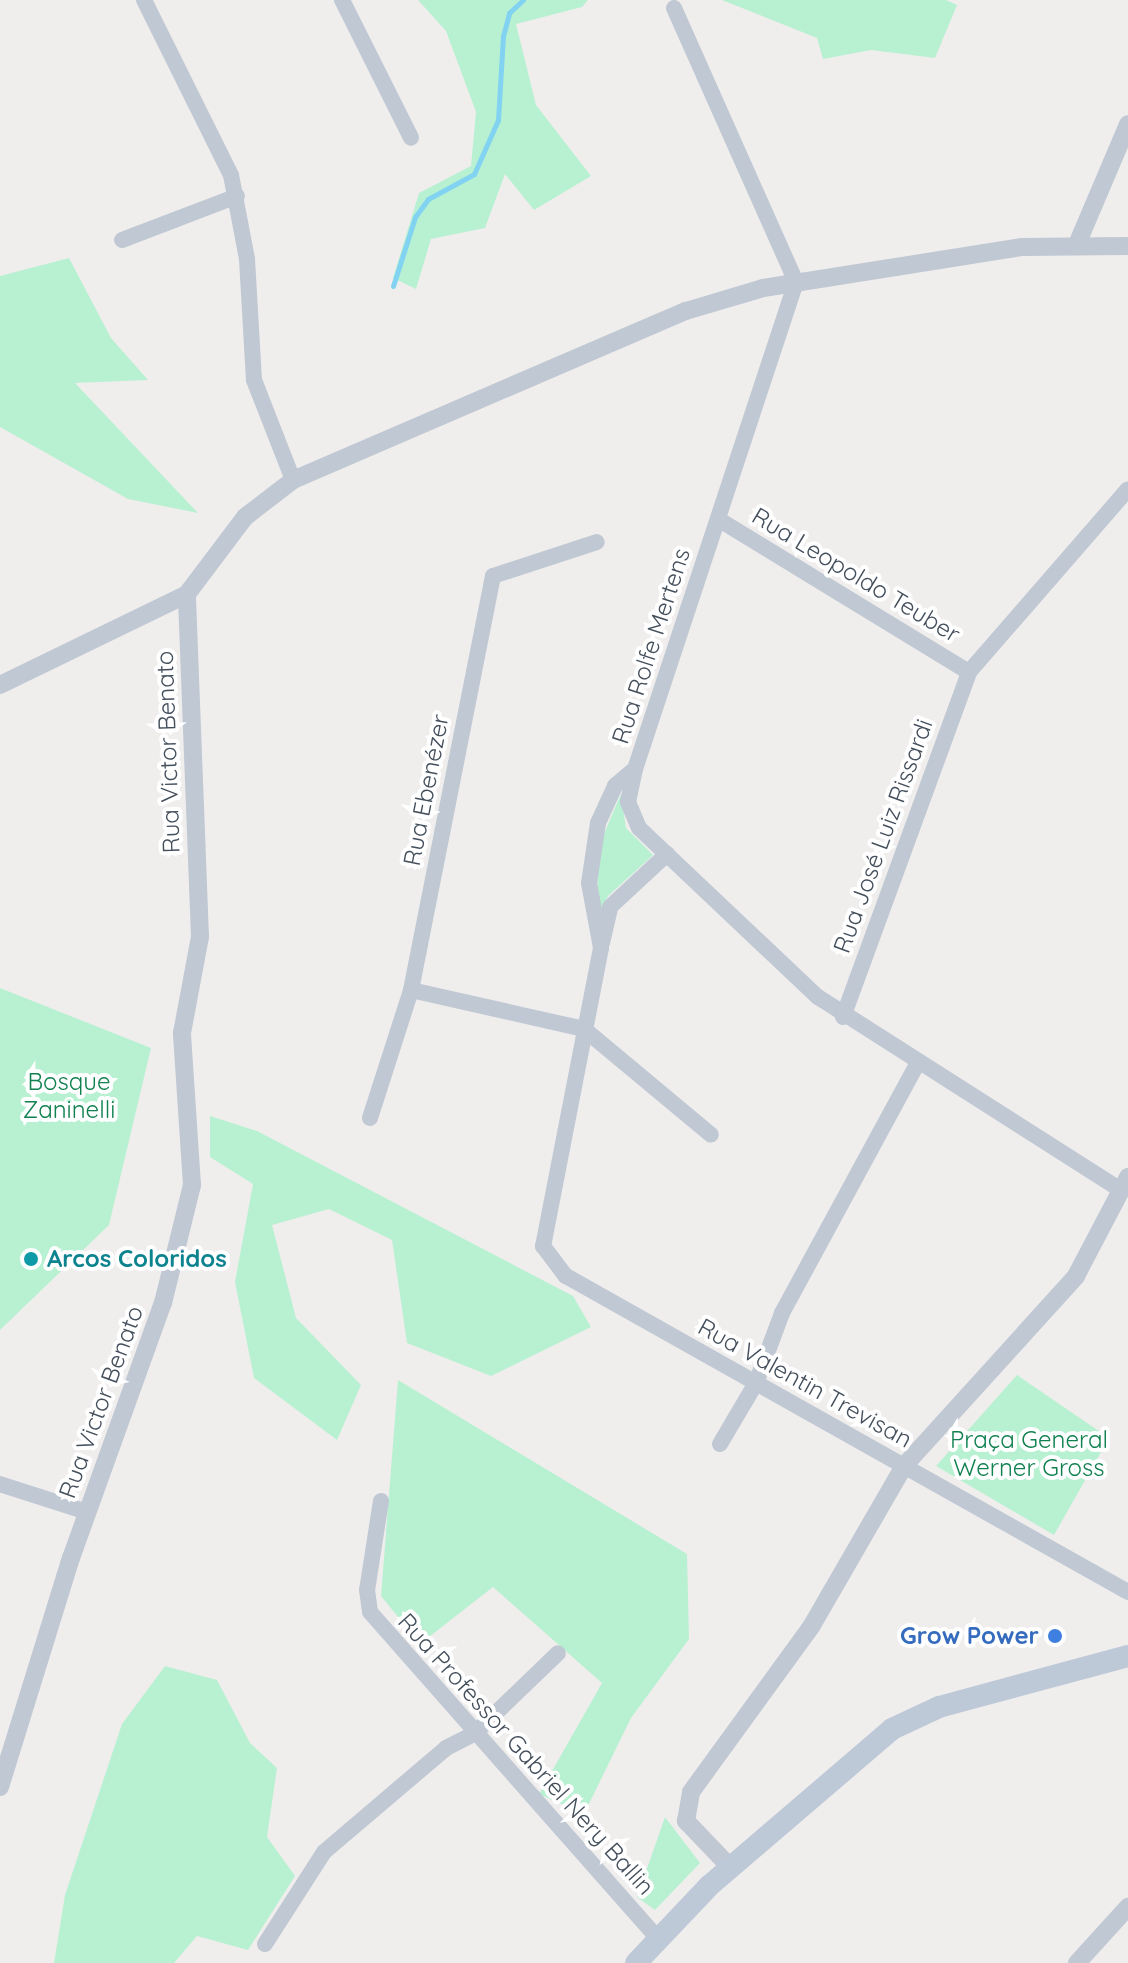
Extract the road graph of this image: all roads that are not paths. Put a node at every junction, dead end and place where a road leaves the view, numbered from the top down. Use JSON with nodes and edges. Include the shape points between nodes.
{"nodes":[{"id":1,"x":144,"y":0,"type":"edge"},
{"id":2,"x":342,"y":0,"type":"edge"},
{"id":3,"x":674,"y":8,"type":"dead end"},
{"id":4,"x":1128,"y":124,"type":"edge"},
{"id":5,"x":411,"y":138,"type":"dead end"},
{"id":6,"x":237,"y":196,"type":"junction"},
{"id":7,"x":122,"y":240,"type":"dead end"},
{"id":8,"x":1078,"y":242,"type":"junction"},
{"id":9,"x":1128,"y":246,"type":"edge"},
{"id":10,"x":796,"y":282,"type":"junction"},
{"id":11,"x":293,"y":480,"type":"junction"},
{"id":12,"x":1128,"y":489,"type":"edge"},
{"id":13,"x":718,"y":519,"type":"junction"},
{"id":14,"x":597,"y":542,"type":"dead end"},
{"id":15,"x":187,"y":594,"type":"junction"},
{"id":16,"x":969,"y":672,"type":"junction"},
{"id":17,"x":0,"y":685,"type":"edge"},
{"id":18,"x":635,"y":769,"type":"junction"},
{"id":19,"x":667,"y":854,"type":"junction"},
{"id":20,"x":601,"y":948,"type":"junction"},
{"id":21,"x":411,"y":990,"type":"junction"},
{"id":22,"x":843,"y":1017,"type":"junction"},
{"id":23,"x":584,"y":1029,"type":"junction"},
{"id":24,"x":918,"y":1063,"type":"junction"},
{"id":25,"x":370,"y":1118,"type":"dead end"},
{"id":26,"x":711,"y":1135,"type":"dead end"},
{"id":27,"x":1125,"y":1183,"type":"edge"},
{"id":28,"x":546,"y":1256,"type":"joint"},
{"id":29,"x":756,"y":1383,"type":"junction"},
{"id":30,"x":720,"y":1444,"type":"dead end"},
{"id":31,"x":904,"y":1466,"type":"junction"},
{"id":32,"x":0,"y":1484,"type":"edge"},
{"id":33,"x":381,"y":1501,"type":"dead end"},
{"id":34,"x":87,"y":1512,"type":"junction"},
{"id":35,"x":1128,"y":1592,"type":"edge"},
{"id":36,"x":558,"y":1653,"type":"dead end"},
{"id":37,"x":1128,"y":1656,"type":"edge"},
{"id":38,"x":475,"y":1733,"type":"junction"},
{"id":39,"x":0,"y":1787,"type":"edge"},
{"id":40,"x":730,"y":1867,"type":"junction"},
{"id":41,"x":1128,"y":1907,"type":"edge"},
{"id":42,"x":658,"y":1939,"type":"junction"},
{"id":43,"x":265,"y":1944,"type":"dead end"},
{"id":44,"x":636,"y":1963,"type":"edge"},
{"id":45,"x":1077,"y":1963,"type":"edge"}],
"edges":[{"from":1,"to":6,"type":"street"},
{"from":2,"to":5,"type":"street"},
{"from":3,"to":10,"type":"street"},
{"from":4,"to":8,"type":"street"},
{"from":6,"to":7,"type":"street"},
{"from":6,"to":11,"type":"street","via":[[254,380]]},
{"from":8,"to":9,"type":"street"},
{"from":8,"to":10,"type":"street"},
{"from":10,"to":11,"type":"street","via":[[686,311]]},
{"from":10,"to":13,"type":"street","name":"Rua Rolfe Mertens"},
{"from":11,"to":15,"type":"street","via":[[245,517]]},
{"from":12,"to":16,"type":"street"},
{"from":13,"to":16,"type":"street","name":"Rua Leopoldo Teuber"},
{"from":13,"to":18,"type":"street","name":"Rua Rolfe Mertens"},
{"from":14,"to":21,"type":"street","name":"Rua Ebenézer","via":[[493,576]]},
{"from":15,"to":17,"type":"street"},
{"from":15,"to":34,"type":"street","name":"Rua Victor Benato","via":[[200,937],[182,1033],[192,1185],[159,1314]]},
{"from":16,"to":22,"type":"street","name":"Rua José Luiz Rissardi"},
{"from":18,"to":19,"type":"street","via":[[631,813]]},
{"from":18,"to":20,"type":"street","name":"Rua Rolfe Mertens","via":[[609,794],[594,841],[589,883]]},
{"from":19,"to":20,"type":"street","via":[[610,907]]},
{"from":19,"to":22,"type":"street"},
{"from":20,"to":23,"type":"street","name":"Rua Rolfe Mertens"},
{"from":21,"to":23,"type":"street"},
{"from":21,"to":25,"type":"street","name":"Rua Ebenézer"},
{"from":22,"to":24,"type":"street"},
{"from":23,"to":26,"type":"street"},
{"from":23,"to":28,"type":"street","name":"Rua Rolfe Mertens","via":[[542,1223]]},
{"from":24,"to":27,"type":"street"},
{"from":24,"to":29,"type":"street","via":[[782,1313]]},
{"from":27,"to":31,"type":"street","via":[[1067,1289]]},
{"from":28,"to":29,"type":"street","name":"Rua Valentin Trevisan","via":[[566,1276]]},
{"from":29,"to":30,"type":"street"},
{"from":29,"to":31,"type":"street","name":"Rua Valentin Trevisan"},
{"from":31,"to":35,"type":"street","name":"Rua Valentin Trevisan"},
{"from":31,"to":40,"type":"street","via":[[811,1627],[691,1792],[686,1821]]},
{"from":32,"to":34,"type":"street"},
{"from":33,"to":38,"type":"street","name":"Rua Professor Gabriel Nery Ballin","via":[[367,1590],[370,1612]]},
{"from":34,"to":39,"type":"street","name":"Rua Victor Benato"},
{"from":36,"to":38,"type":"street"},
{"from":37,"to":40,"type":"main road","via":[[914,1717],[869,1744]]},
{"from":38,"to":42,"type":"street","name":"Rua Professor Gabriel Nery Ballin"},
{"from":38,"to":43,"type":"street","via":[[446,1748],[324,1852]]},
{"from":40,"to":42,"type":"main road"},
{"from":41,"to":45,"type":"street"},
{"from":42,"to":44,"type":"main road"}]}
